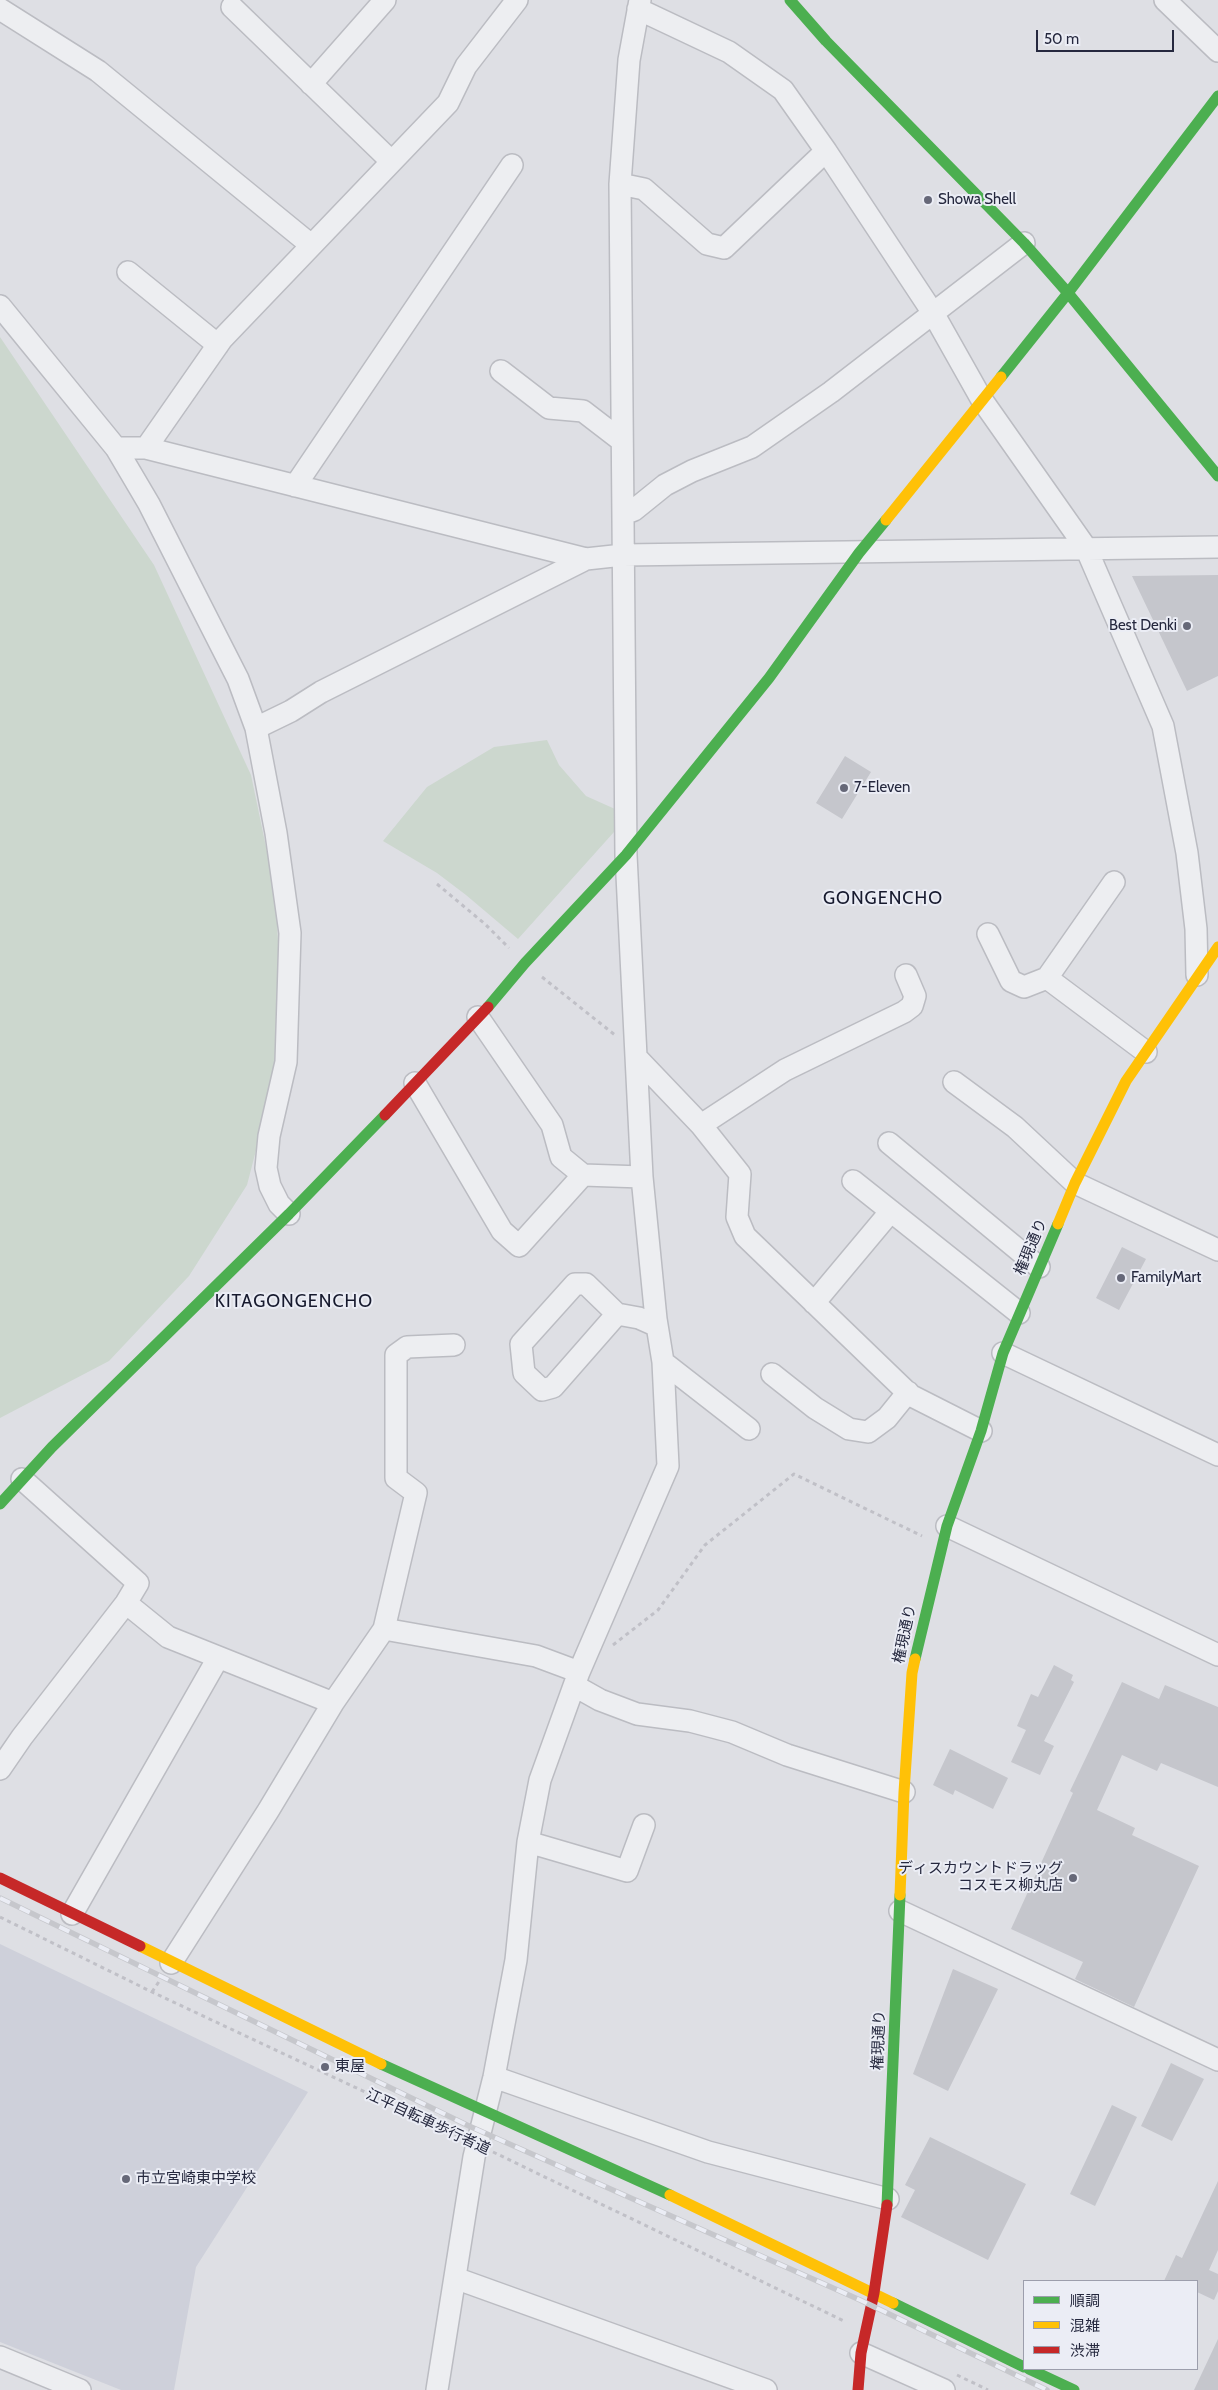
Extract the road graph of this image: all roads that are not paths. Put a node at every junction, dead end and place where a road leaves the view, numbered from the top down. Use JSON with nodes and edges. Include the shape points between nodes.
{"nodes":[{"id":1,"x":385,"y":0,"type":"edge"},
{"id":2,"x":516,"y":0,"type":"edge"},
{"id":3,"x":790,"y":0,"type":"edge"},
{"id":4,"x":1165,"y":0,"type":"edge"},
{"id":5,"x":639,"y":4,"type":"edge"},
{"id":6,"x":232,"y":7,"type":"dead end"},
{"id":7,"x":0,"y":9,"type":"edge"},
{"id":8,"x":1218,"y":51,"type":"edge"},
{"id":9,"x":311,"y":84,"type":"junction"},
{"id":10,"x":1218,"y":96,"type":"edge"},
{"id":11,"x":826,"y":151,"type":"junction"},
{"id":12,"x":391,"y":161,"type":"junction"},
{"id":13,"x":512,"y":165,"type":"dead end"},
{"id":14,"x":620,"y":184,"type":"junction"},
{"id":15,"x":1024,"y":243,"type":"junction"},
{"id":16,"x":311,"y":245,"type":"junction"},
{"id":17,"x":128,"y":272,"type":"dead end"},
{"id":18,"x":1068,"y":293,"type":"junction"},
{"id":19,"x":0,"y":306,"type":"edge"},
{"id":20,"x":934,"y":314,"type":"junction"},
{"id":21,"x":218,"y":345,"type":"junction"},
{"id":22,"x":501,"y":371,"type":"dead end"},
{"id":23,"x":982,"y":400,"type":"junction"},
{"id":24,"x":622,"y":442,"type":"junction"},
{"id":25,"x":116,"y":448,"type":"junction"},
{"id":26,"x":146,"y":448,"type":"junction"},
{"id":27,"x":1218,"y":476,"type":"edge"},
{"id":28,"x":294,"y":486,"type":"junction"},
{"id":29,"x":624,"y":514,"type":"junction"},
{"id":30,"x":1218,"y":547,"type":"edge"},
{"id":31,"x":1086,"y":548,"type":"junction"},
{"id":32,"x":859,"y":553,"type":"junction"},
{"id":33,"x":623,"y":555,"type":"junction"},
{"id":34,"x":586,"y":559,"type":"junction"},
{"id":35,"x":256,"y":728,"type":"junction"},
{"id":36,"x":626,"y":855,"type":"junction"},
{"id":37,"x":1114,"y":882,"type":"dead end"},
{"id":38,"x":988,"y":934,"type":"dead end"},
{"id":39,"x":1218,"y":947,"type":"edge"},
{"id":40,"x":906,"y":975,"type":"dead end"},
{"id":41,"x":1197,"y":975,"type":"junction"},
{"id":42,"x":1047,"y":978,"type":"junction"},
{"id":43,"x":478,"y":1018,"type":"junction"},
{"id":44,"x":1146,"y":1052,"type":"junction"},
{"id":45,"x":636,"y":1055,"type":"junction"},
{"id":46,"x":954,"y":1082,"type":"dead end"},
{"id":47,"x":415,"y":1083,"type":"junction"},
{"id":48,"x":701,"y":1125,"type":"junction"},
{"id":49,"x":889,"y":1143,"type":"dead end"},
{"id":50,"x":583,"y":1175,"type":"junction"},
{"id":51,"x":642,"y":1177,"type":"junction"},
{"id":52,"x":853,"y":1181,"type":"dead end"},
{"id":53,"x":1075,"y":1183,"type":"junction"},
{"id":54,"x":891,"y":1211,"type":"junction"},
{"id":55,"x":289,"y":1214,"type":"junction"},
{"id":56,"x":1218,"y":1250,"type":"edge"},
{"id":57,"x":1038,"y":1267,"type":"junction"},
{"id":58,"x":814,"y":1303,"type":"junction"},
{"id":59,"x":1020,"y":1313,"type":"junction"},
{"id":60,"x":618,"y":1314,"type":"junction"},
{"id":61,"x":657,"y":1326,"type":"junction"},
{"id":62,"x":454,"y":1345,"type":"dead end"},
{"id":63,"x":1003,"y":1353,"type":"junction"},
{"id":64,"x":663,"y":1362,"type":"junction"},
{"id":65,"x":772,"y":1374,"type":"dead end"},
{"id":66,"x":908,"y":1392,"type":"junction"},
{"id":67,"x":749,"y":1429,"type":"dead end"},
{"id":68,"x":981,"y":1431,"type":"junction"},
{"id":69,"x":1218,"y":1455,"type":"edge"},
{"id":70,"x":22,"y":1479,"type":"junction"},
{"id":71,"x":0,"y":1504,"type":"edge"},
{"id":72,"x":945,"y":1536,"type":"junction"},
{"id":73,"x":126,"y":1603,"type":"junction"},
{"id":74,"x":384,"y":1629,"type":"junction"},
{"id":75,"x":1218,"y":1654,"type":"edge"},
{"id":76,"x":218,"y":1658,"type":"junction"},
{"id":77,"x":577,"y":1679,"type":"junction"},
{"id":78,"x":333,"y":1703,"type":"junction"},
{"id":79,"x":0,"y":1769,"type":"edge"},
{"id":80,"x":904,"y":1792,"type":"junction"},
{"id":81,"x":644,"y":1825,"type":"dead end"},
{"id":82,"x":528,"y":1842,"type":"junction"},
{"id":83,"x":0,"y":1878,"type":"edge"},
{"id":84,"x":900,"y":1911,"type":"junction"},
{"id":85,"x":72,"y":1914,"type":"junction"},
{"id":86,"x":171,"y":1963,"type":"junction"},
{"id":87,"x":1218,"y":2060,"type":"edge"},
{"id":88,"x":494,"y":2077,"type":"junction"},
{"id":89,"x":486,"y":2114,"type":"junction"},
{"id":90,"x":888,"y":2199,"type":"junction"},
{"id":91,"x":455,"y":2278,"type":"junction"},
{"id":92,"x":874,"y":2293,"type":"junction"},
{"id":93,"x":861,"y":2353,"type":"junction"},
{"id":94,"x":0,"y":2357,"type":"edge"},
{"id":95,"x":1023,"y":2366,"type":"edge"},
{"id":96,"x":1031,"y":2370,"type":"edge"},
{"id":97,"x":80,"y":2390,"type":"edge"},
{"id":98,"x":437,"y":2390,"type":"edge"},
{"id":99,"x":766,"y":2390,"type":"edge"},
{"id":100,"x":858,"y":2390,"type":"edge"},
{"id":101,"x":944,"y":2390,"type":"edge"},
{"id":102,"x":1074,"y":2390,"type":"edge"}],
"edges":[{"from":1,"to":9,"type":"street"},
{"from":2,"to":12,"type":"street","via":[[466,66],[448,103]]},
{"from":3,"to":15,"type":"street","via":[[826,41]]},
{"from":4,"to":8,"type":"street"},
{"from":5,"to":11,"type":"street","via":[[729,52],[782,90]]},
{"from":5,"to":14,"type":"street","via":[[629,60]]},
{"from":6,"to":9,"type":"street"},
{"from":7,"to":16,"type":"street","via":[[98,71]]},
{"from":9,"to":12,"type":"street"},
{"from":10,"to":18,"type":"street"},
{"from":11,"to":14,"type":"street","via":[[724,248],[707,244],[644,189]]},
{"from":11,"to":20,"type":"street"},
{"from":12,"to":16,"type":"street"},
{"from":13,"to":28,"type":"street"},
{"from":14,"to":24,"type":"street"},
{"from":15,"to":18,"type":"street"},
{"from":15,"to":20,"type":"street"},
{"from":16,"to":21,"type":"street"},
{"from":17,"to":21,"type":"street"},
{"from":18,"to":23,"type":"street"},
{"from":18,"to":27,"type":"street"},
{"from":19,"to":25,"type":"street"},
{"from":20,"to":23,"type":"street"},
{"from":20,"to":29,"type":"street","via":[[752,447],[665,485],[634,510]]},
{"from":21,"to":26,"type":"street"},
{"from":22,"to":24,"type":"street","via":[[549,408],[583,411]]},
{"from":23,"to":31,"type":"street"},
{"from":23,"to":32,"type":"street"},
{"from":24,"to":29,"type":"street"},
{"from":25,"to":26,"type":"street"},
{"from":25,"to":35,"type":"street","via":[[149,504],[238,679]]},
{"from":26,"to":28,"type":"street"},
{"from":28,"to":34,"type":"street"},
{"from":29,"to":33,"type":"street"},
{"from":30,"to":31,"type":"street"},
{"from":31,"to":32,"type":"street"},
{"from":31,"to":41,"type":"street","via":[[1162,726],[1187,853],[1196,930]]},
{"from":32,"to":33,"type":"street"},
{"from":32,"to":36,"type":"street","via":[[769,678]]},
{"from":33,"to":34,"type":"street"},
{"from":33,"to":36,"type":"street"},
{"from":34,"to":35,"type":"street"},
{"from":35,"to":55,"type":"street","via":[[276,833],[290,933],[286,1062],[266,1168],[279,1204]]},
{"from":36,"to":43,"type":"street"},
{"from":36,"to":45,"type":"street"},
{"from":37,"to":42,"type":"street"},
{"from":38,"to":42,"type":"street","via":[[1011,981],[1024,987]]},
{"from":39,"to":41,"type":"street","name":"権現通り"},
{"from":40,"to":48,"type":"street","via":[[915,996],[912,1006],[904,1012],[785,1070]]},
{"from":41,"to":44,"type":"street","name":"権現通り"},
{"from":42,"to":44,"type":"street"},
{"from":43,"to":47,"type":"street"},
{"from":43,"to":50,"type":"street","via":[[552,1124],[561,1157]]},
{"from":44,"to":53,"type":"street","name":"権現通り","via":[[1126,1081]]},
{"from":45,"to":48,"type":"street"},
{"from":45,"to":51,"type":"street"},
{"from":46,"to":53,"type":"street","via":[[1015,1127]]},
{"from":47,"to":50,"type":"street","via":[[502,1231],[519,1246]]},
{"from":47,"to":55,"type":"street"},
{"from":48,"to":58,"type":"street","via":[[740,1174],[737,1217],[746,1236]]},
{"from":49,"to":57,"type":"street"},
{"from":50,"to":51,"type":"street"},
{"from":51,"to":61,"type":"street"},
{"from":52,"to":54,"type":"street"},
{"from":53,"to":56,"type":"street"},
{"from":53,"to":57,"type":"street","name":"権現通り"},
{"from":54,"to":58,"type":"street"},
{"from":54,"to":59,"type":"street"},
{"from":55,"to":70,"type":"street"},
{"from":57,"to":59,"type":"street","name":"権現通り"},
{"from":58,"to":66,"type":"street"},
{"from":59,"to":63,"type":"street","name":"権現通り"},
{"from":60,"to":60,"type":"street","via":[[586,1284],[575,1284],[521,1344],[524,1373],[542,1390],[553,1387]]},
{"from":60,"to":61,"type":"street"},
{"from":61,"to":64,"type":"street"},
{"from":62,"to":74,"type":"street","via":[[407,1347],[396,1355],[396,1478],[416,1493]]},
{"from":63,"to":68,"type":"street","name":"権現通り"},
{"from":63,"to":69,"type":"street"},
{"from":64,"to":67,"type":"street"},
{"from":64,"to":77,"type":"street","via":[[668,1466]]},
{"from":65,"to":66,"type":"street","via":[[815,1408],[849,1429],[868,1432],[887,1418]]},
{"from":66,"to":68,"type":"street"},
{"from":68,"to":72,"type":"street","name":"権現通り"},
{"from":70,"to":71,"type":"street"},
{"from":70,"to":73,"type":"street","via":[[138,1583]]},
{"from":72,"to":75,"type":"street"},
{"from":72,"to":80,"type":"street","name":"権現通り","via":[[912,1673]]},
{"from":73,"to":76,"type":"street","via":[[168,1637]]},
{"from":73,"to":79,"type":"street"},
{"from":74,"to":77,"type":"street","via":[[536,1656]]},
{"from":74,"to":78,"type":"street"},
{"from":76,"to":78,"type":"street"},
{"from":76,"to":85,"type":"street"},
{"from":77,"to":80,"type":"street","via":[[600,1700],[637,1714],[690,1721],[732,1732],[787,1755]]},
{"from":77,"to":82,"type":"street","via":[[540,1780]]},
{"from":78,"to":86,"type":"street"},
{"from":80,"to":84,"type":"street","name":"権現通り"},
{"from":81,"to":82,"type":"street","via":[[627,1871]]},
{"from":82,"to":88,"type":"street","via":[[516,1960]]},
{"from":83,"to":85,"type":"street"},
{"from":84,"to":87,"type":"street"},
{"from":84,"to":90,"type":"street","name":"権現通り"},
{"from":85,"to":86,"type":"street"},
{"from":86,"to":89,"type":"street"},
{"from":88,"to":89,"type":"street"},
{"from":88,"to":90,"type":"street","via":[[708,2152]]},
{"from":89,"to":91,"type":"street"},
{"from":89,"to":92,"type":"street","via":[[720,2218]]},
{"from":90,"to":92,"type":"street","name":"権現通り"},
{"from":91,"to":98,"type":"street"},
{"from":91,"to":99,"type":"street"},
{"from":92,"to":93,"type":"street","name":"権現通り"},
{"from":92,"to":95,"type":"street"},
{"from":93,"to":100,"type":"street","name":"権現通り"},
{"from":93,"to":101,"type":"street"},
{"from":94,"to":97,"type":"street"},
{"from":96,"to":102,"type":"street"}]}
